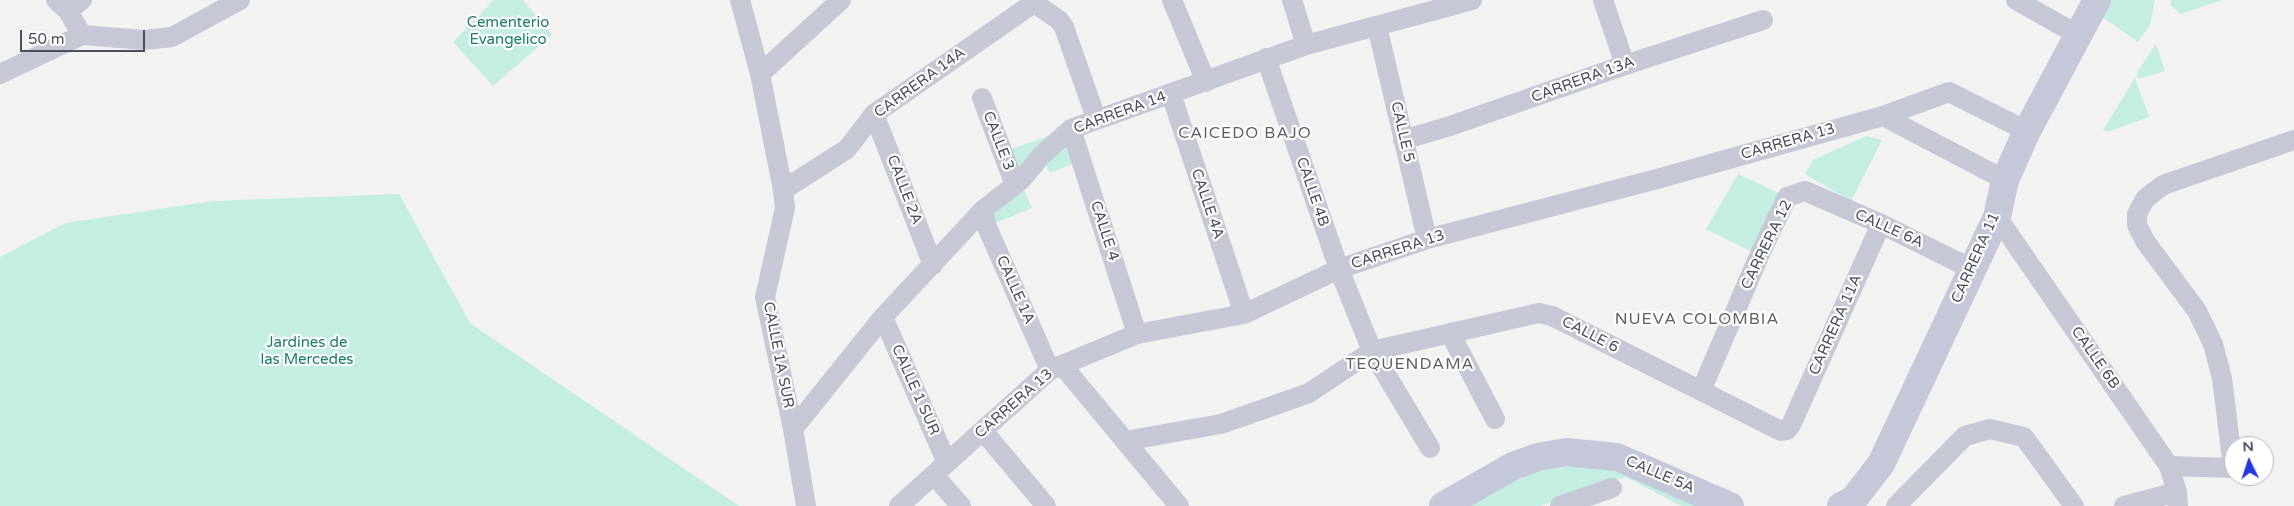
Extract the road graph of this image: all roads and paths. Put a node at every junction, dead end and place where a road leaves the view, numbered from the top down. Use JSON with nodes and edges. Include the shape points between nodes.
{"nodes":[{"id":1,"x":240,"y":0,"type":"edge"},
{"id":2,"x":740,"y":0,"type":"edge"},
{"id":3,"x":841,"y":0,"type":"edge"},
{"id":4,"x":1172,"y":0,"type":"edge"},
{"id":5,"x":1292,"y":0,"type":"edge"},
{"id":6,"x":1472,"y":0,"type":"edge"},
{"id":7,"x":1603,"y":0,"type":"edge"},
{"id":8,"x":2016,"y":0,"type":"edge"},
{"id":9,"x":2097,"y":0,"type":"edge"},
{"id":10,"x":1035,"y":1,"type":"edge"},
{"id":11,"x":69,"y":4,"type":"edge"},
{"id":12,"x":220,"y":6,"type":"edge"},
{"id":13,"x":1415,"y":8,"type":"edge"},
{"id":14,"x":1764,"y":20,"type":"dead end"},
{"id":15,"x":1377,"y":26,"type":"junction"},
{"id":16,"x":82,"y":35,"type":"junction"},
{"id":17,"x":2080,"y":36,"type":"junction"},
{"id":18,"x":1306,"y":45,"type":"junction"},
{"id":19,"x":1266,"y":58,"type":"junction"},
{"id":20,"x":1625,"y":65,"type":"junction"},
{"id":21,"x":0,"y":74,"type":"edge"},
{"id":22,"x":760,"y":74,"type":"junction"},
{"id":23,"x":1206,"y":82,"type":"junction"},
{"id":24,"x":1170,"y":94,"type":"junction"},
{"id":25,"x":982,"y":98,"type":"dead end"},
{"id":26,"x":874,"y":114,"type":"junction"},
{"id":27,"x":1883,"y":116,"type":"junction"},
{"id":28,"x":1096,"y":118,"type":"junction"},
{"id":29,"x":1071,"y":129,"type":"junction"},
{"id":30,"x":2027,"y":131,"type":"junction"},
{"id":31,"x":1403,"y":140,"type":"junction"},
{"id":32,"x":2294,"y":140,"type":"edge"},
{"id":33,"x":2005,"y":180,"type":"junction"},
{"id":34,"x":1015,"y":185,"type":"junction"},
{"id":35,"x":783,"y":190,"type":"junction"},
{"id":36,"x":1805,"y":191,"type":"joint"},
{"id":37,"x":983,"y":210,"type":"junction"},
{"id":38,"x":1997,"y":217,"type":"junction"},
{"id":39,"x":1881,"y":224,"type":"junction"},
{"id":40,"x":1427,"y":239,"type":"junction"},
{"id":41,"x":933,"y":265,"type":"junction"},
{"id":42,"x":1339,"y":269,"type":"junction"},
{"id":43,"x":1972,"y":269,"type":"junction"},
{"id":44,"x":1244,"y":314,"type":"junction"},
{"id":45,"x":883,"y":316,"type":"junction"},
{"id":46,"x":1450,"y":333,"type":"junction"},
{"id":47,"x":1137,"y":334,"type":"junction"},
{"id":48,"x":1372,"y":351,"type":"junction"},
{"id":49,"x":1056,"y":367,"type":"junction"},
{"id":50,"x":1701,"y":391,"type":"junction"},
{"id":51,"x":1495,"y":419,"type":"dead end"},
{"id":52,"x":1791,"y":425,"type":"joint"},
{"id":53,"x":793,"y":429,"type":"junction"},
{"id":54,"x":983,"y":431,"type":"junction"},
{"id":55,"x":1125,"y":441,"type":"junction"},
{"id":56,"x":1430,"y":448,"type":"dead end"},
{"id":57,"x":2169,"y":466,"type":"junction"},
{"id":58,"x":941,"y":469,"type":"junction"},
{"id":59,"x":1612,"y":488,"type":"dead end"},
{"id":60,"x":2178,"y":499,"type":"edge"},
{"id":61,"x":806,"y":506,"type":"edge"},
{"id":62,"x":899,"y":506,"type":"edge"},
{"id":63,"x":961,"y":506,"type":"edge"},
{"id":64,"x":1046,"y":506,"type":"edge"},
{"id":65,"x":1179,"y":506,"type":"edge"},
{"id":66,"x":1443,"y":506,"type":"edge"},
{"id":67,"x":1560,"y":506,"type":"edge"},
{"id":68,"x":1730,"y":506,"type":"edge"},
{"id":69,"x":1841,"y":506,"type":"edge"},
{"id":70,"x":1896,"y":506,"type":"edge"},
{"id":71,"x":2074,"y":506,"type":"edge"},
{"id":72,"x":2124,"y":506,"type":"edge"}],
"edges":[{"from":1,"to":12,"type":"street"},
{"from":2,"to":22,"type":"street","name":"CALLE 1A SUR"},
{"from":3,"to":22,"type":"street"},
{"from":4,"to":23,"type":"street"},
{"from":5,"to":18,"type":"street"},
{"from":6,"to":13,"type":"street","name":"CARRERA 14"},
{"from":7,"to":20,"type":"street"},
{"from":8,"to":17,"type":"street"},
{"from":9,"to":17,"type":"street","name":"CARRERA 11"},
{"from":10,"to":26,"type":"street","name":"CARRERA 14A"},
{"from":10,"to":28,"type":"street","via":[[1064,27]]},
{"from":11,"to":16,"type":"street"},
{"from":12,"to":16,"type":"street","via":[[172,37],[144,40]]},
{"from":13,"to":15,"type":"street","name":"CARRERA 14"},
{"from":14,"to":20,"type":"street","name":"CARRERA 13A"},
{"from":15,"to":18,"type":"street","name":"CARRERA 14"},
{"from":15,"to":31,"type":"street","name":"CALLE 5"},
{"from":16,"to":21,"type":"street"},
{"from":17,"to":30,"type":"street","name":"CARRERA 11"},
{"from":18,"to":19,"type":"street","name":"CARRERA 14"},
{"from":19,"to":23,"type":"street","name":"CARRERA 14"},
{"from":19,"to":42,"type":"street","name":"CALLE 4B"},
{"from":20,"to":31,"type":"street","name":"CARRERA 13A","via":[[1500,110]]},
{"from":22,"to":35,"type":"street","name":"CALLE 1A SUR"},
{"from":23,"to":24,"type":"street","name":"CARRERA 14"},
{"from":24,"to":28,"type":"street","name":"CARRERA 14"},
{"from":24,"to":44,"type":"street","name":"CALLE 4A"},
{"from":25,"to":34,"type":"street","name":"CALLE 3"},
{"from":26,"to":35,"type":"street","name":"CARRERA 14A","via":[[847,149]]},
{"from":26,"to":41,"type":"street","name":"CALLE 2A"},
{"from":27,"to":30,"type":"street","name":"CARRERA 13","via":[[1949,92]]},
{"from":27,"to":33,"type":"street"},
{"from":27,"to":40,"type":"street","name":"CARRERA 13"},
{"from":28,"to":29,"type":"street","name":"CARRERA 14"},
{"from":29,"to":34,"type":"street","name":"CARRERA 14"},
{"from":29,"to":47,"type":"street","name":"CALLE 4"},
{"from":30,"to":33,"type":"street","name":"CARRERA 11"},
{"from":31,"to":40,"type":"street","name":"CALLE 5"},
{"from":32,"to":57,"type":"street","via":[[2163,185],[2145,199],[2137,214],[2137,225],[2145,241],[2197,311],[2213,344],[2222,378],[2233,468]]},
{"from":33,"to":38,"type":"street","name":"CARRERA 11"},
{"from":34,"to":37,"type":"street","name":"CARRERA 14"},
{"from":35,"to":53,"type":"street","name":"CALLE 1A SUR","via":[[785,208],[765,297]]},
{"from":36,"to":39,"type":"street","name":"CALLE 6A"},
{"from":36,"to":50,"type":"street","name":"CARRERA 12","via":[[1787,197]]},
{"from":37,"to":41,"type":"street","name":"CARRERA 14"},
{"from":37,"to":49,"type":"street","name":"CALLE 1A","via":[[987,226]]},
{"from":38,"to":43,"type":"street","name":"CARRERA 11"},
{"from":38,"to":57,"type":"street","name":"CALLE 6B"},
{"from":39,"to":43,"type":"street","name":"CALLE 6A"},
{"from":39,"to":52,"type":"street","name":"CARRERA 11A"},
{"from":40,"to":42,"type":"street","name":"CARRERA 13"},
{"from":41,"to":45,"type":"street","name":"CARRERA 14"},
{"from":42,"to":44,"type":"street","name":"CARRERA 13"},
{"from":42,"to":48,"type":"street","name":"CALLE 4B"},
{"from":43,"to":69,"type":"street","name":"CARRERA 11","via":[[1881,464],[1853,500]]},
{"from":44,"to":47,"type":"street","name":"CARRERA 13"},
{"from":45,"to":53,"type":"street","name":"CARRERA 14"},
{"from":45,"to":58,"type":"street","name":"CALLE 1 SUR"},
{"from":46,"to":48,"type":"street","name":"CALLE 6"},
{"from":46,"to":50,"type":"street","name":"CALLE 6","via":[[1527,315],[1552,316]]},
{"from":46,"to":51,"type":"street"},
{"from":47,"to":49,"type":"street","name":"CARRERA 13"},
{"from":48,"to":55,"type":"street","via":[[1310,393],[1221,424]]},
{"from":48,"to":56,"type":"street","name":"CALLE 4B"},
{"from":49,"to":54,"type":"street","name":"CARRERA 13"},
{"from":49,"to":55,"type":"street","name":"CALLE 1A"},
{"from":50,"to":52,"type":"street","name":"CALLE 6","via":[[1780,431]]},
{"from":53,"to":61,"type":"street","name":"CALLE 1A SUR"},
{"from":54,"to":58,"type":"street","name":"CARRERA 13"},
{"from":54,"to":64,"type":"street"},
{"from":55,"to":65,"type":"street","name":"CALLE 1A"},
{"from":57,"to":60,"type":"street","name":"CALLE 6B"},
{"from":58,"to":62,"type":"street","name":"CARRERA 13"},
{"from":58,"to":63,"type":"street","name":"CALLE 1 SUR"},
{"from":59,"to":67,"type":"street"},
{"from":60,"to":72,"type":"street"},
{"from":66,"to":68,"type":"street","name":"CALLE 5A","via":[[1513,466],[1566,452],[1618,457]]},
{"from":70,"to":71,"type":"street","via":[[1965,436],[1990,429],[2024,437]]}]}
